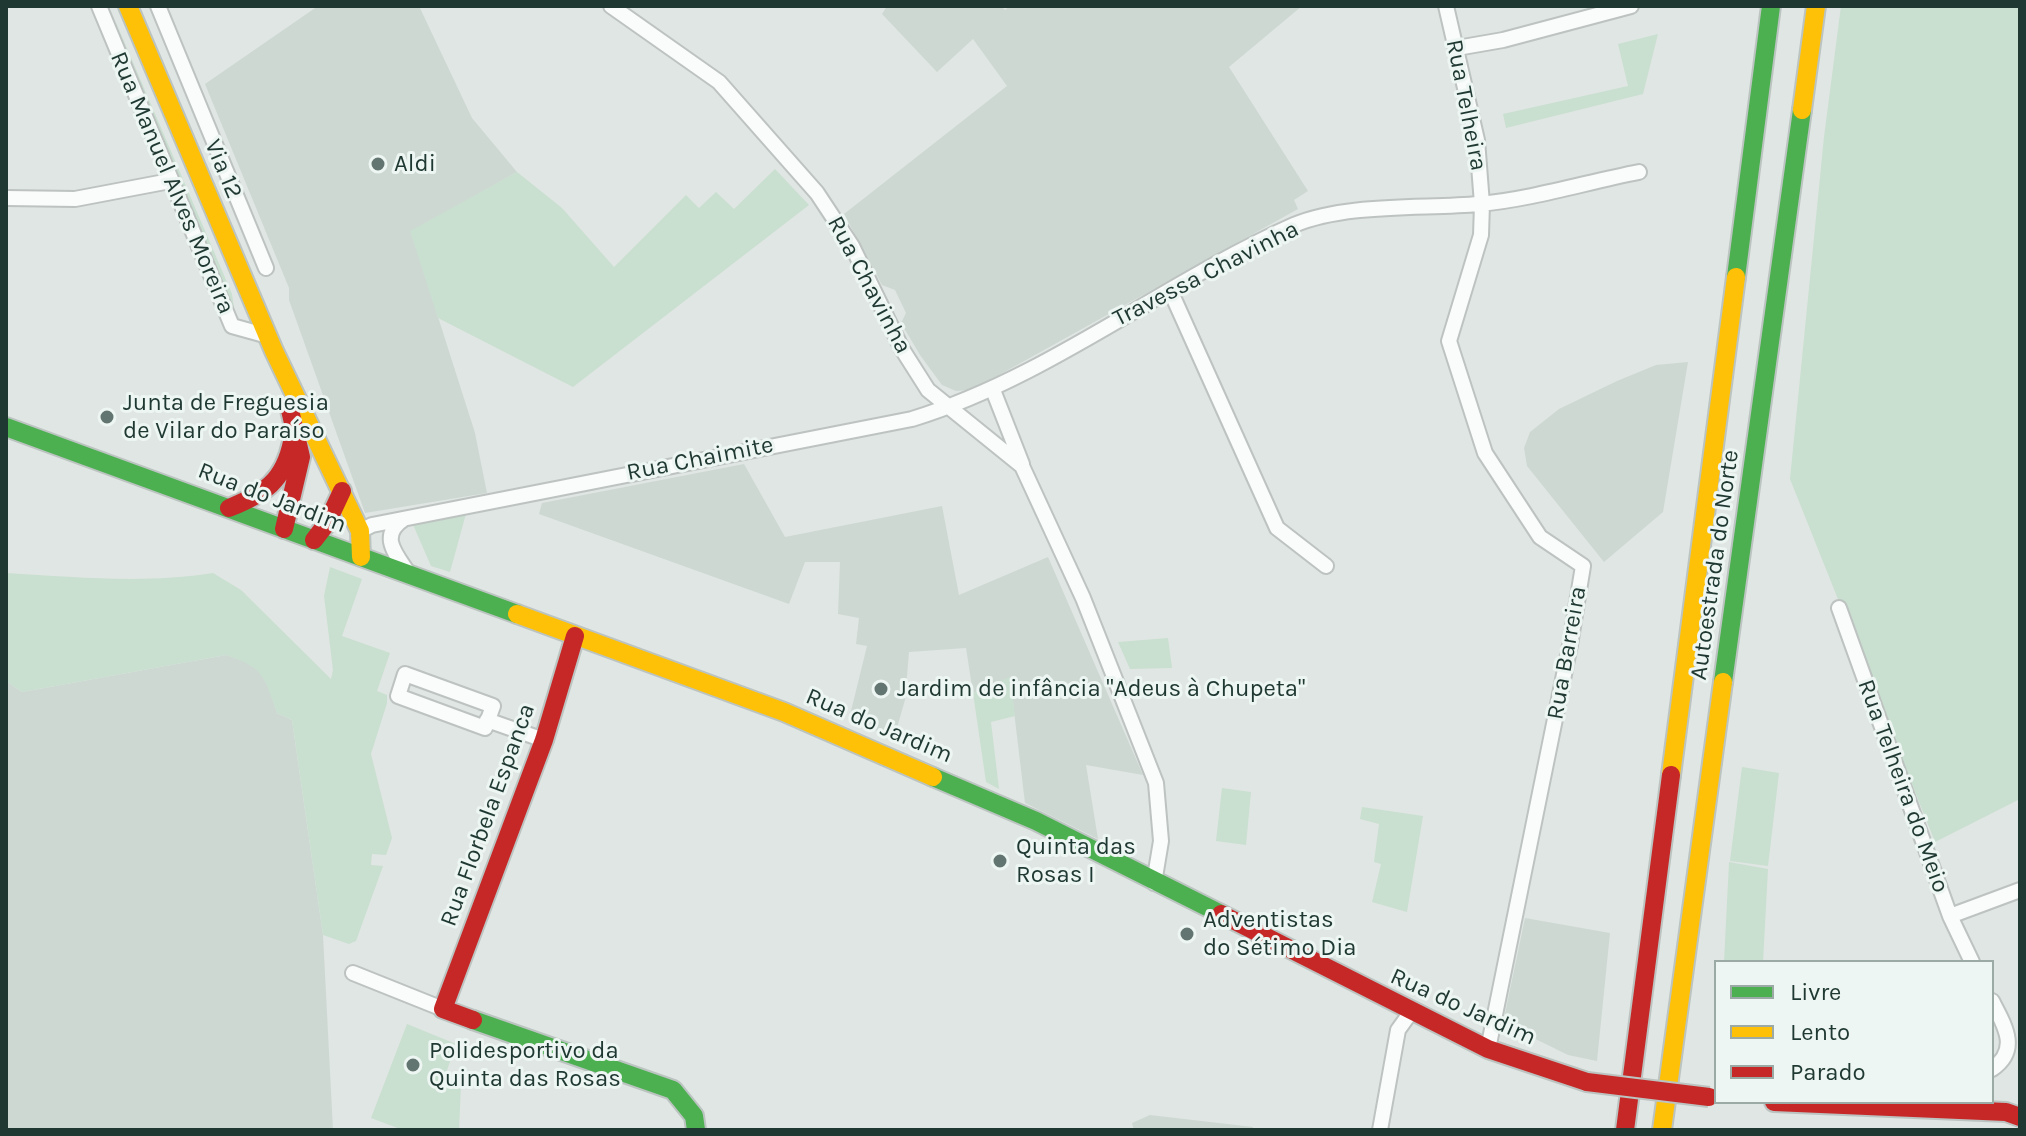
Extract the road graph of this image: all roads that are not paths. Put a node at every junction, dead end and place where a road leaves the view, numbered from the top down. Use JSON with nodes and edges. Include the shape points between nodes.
{"nodes":[{"id":1,"x":99,"y":6,"type":"edge"},
{"id":2,"x":128,"y":6,"type":"edge"},
{"id":3,"x":158,"y":6,"type":"edge"},
{"id":4,"x":611,"y":6,"type":"edge"},
{"id":5,"x":1446,"y":6,"type":"edge"},
{"id":6,"x":1631,"y":6,"type":"edge"},
{"id":7,"x":1771,"y":6,"type":"edge"},
{"id":8,"x":1816,"y":6,"type":"edge"},
{"id":9,"x":1457,"y":48,"type":"junction"},
{"id":10,"x":1639,"y":172,"type":"dead end"},
{"id":11,"x":170,"y":181,"type":"junction"},
{"id":12,"x":6,"y":198,"type":"edge"},
{"id":13,"x":1482,"y":204,"type":"junction"},
{"id":14,"x":266,"y":268,"type":"dead end"},
{"id":15,"x":1170,"y":290,"type":"junction"},
{"id":16,"x":271,"y":344,"type":"junction"},
{"id":17,"x":993,"y":390,"type":"junction"},
{"id":18,"x":287,"y":402,"type":"junction"},
{"id":19,"x":953,"y":407,"type":"junction"},
{"id":20,"x":6,"y":427,"type":"edge"},
{"id":21,"x":1022,"y":466,"type":"junction"},
{"id":22,"x":342,"y":491,"type":"junction"},
{"id":23,"x":229,"y":508,"type":"junction"},
{"id":24,"x":404,"y":519,"type":"junction"},
{"id":25,"x":284,"y":529,"type":"junction"},
{"id":26,"x":360,"y":531,"type":"junction"},
{"id":27,"x":314,"y":540,"type":"junction"},
{"id":28,"x":361,"y":557,"type":"junction"},
{"id":29,"x":1326,"y":566,"type":"dead end"},
{"id":30,"x":410,"y":576,"type":"junction"},
{"id":31,"x":1839,"y":608,"type":"dead end"},
{"id":32,"x":575,"y":636,"type":"junction"},
{"id":33,"x":487,"y":720,"type":"junction"},
{"id":34,"x":544,"y":740,"type":"junction"},
{"id":35,"x":1154,"y":883,"type":"junction"},
{"id":36,"x":2020,"y":890,"type":"edge"},
{"id":37,"x":1950,"y":916,"type":"junction"},
{"id":38,"x":1971,"y":960,"type":"edge"},
{"id":39,"x":353,"y":973,"type":"dead end"},
{"id":40,"x":1994,"y":1005,"type":"edge"},
{"id":41,"x":443,"y":1009,"type":"junction"},
{"id":42,"x":1411,"y":1012,"type":"junction"},
{"id":43,"x":1488,"y":1049,"type":"junction"},
{"id":44,"x":1994,"y":1067,"type":"edge"},
{"id":45,"x":1713,"y":1098,"type":"edge"},
{"id":46,"x":1875,"y":1104,"type":"edge"},
{"id":47,"x":1926,"y":1105,"type":"edge"},
{"id":48,"x":2020,"y":1117,"type":"edge"},
{"id":49,"x":696,"y":1130,"type":"edge"},
{"id":50,"x":1380,"y":1130,"type":"edge"},
{"id":51,"x":1625,"y":1130,"type":"edge"},
{"id":52,"x":1662,"y":1130,"type":"edge"}],
"edges":[{"from":1,"to":11,"type":"street","name":"Rua Manuel Alves Moreira"},
{"from":2,"to":16,"type":"main road","name":"Via 12"},
{"from":3,"to":14,"type":"street"},
{"from":4,"to":19,"type":"street","name":"Rua Chavinha","via":[[719,82],[817,193],[852,246],[928,390]]},
{"from":5,"to":9,"type":"street","name":"Rua Telheira"},
{"from":6,"to":9,"type":"street"},
{"from":7,"to":51,"type":"main road","name":"Autoestrada do Norte"},
{"from":8,"to":52,"type":"main road","name":"Autoestrada do Norte"},
{"from":9,"to":13,"type":"street","name":"Rua Telheira","via":[[1477,140]]},
{"from":10,"to":13,"type":"street","name":"Travessa Chavinha"},
{"from":11,"to":12,"type":"street","via":[[75,199]]},
{"from":11,"to":16,"type":"street","name":"Rua Manuel Alves Moreira","via":[[232,326]]},
{"from":13,"to":15,"type":"street","name":"Travessa Chavinha","via":[[1342,213],[1296,224]]},
{"from":13,"to":43,"type":"street","name":"Rua Barreira","via":[[1481,235],[1449,341],[1485,453],[1540,537],[1583,566]]},
{"from":15,"to":17,"type":"street","name":"Travessa Chavinha"},
{"from":15,"to":29,"type":"street","via":[[1277,528]]},
{"from":16,"to":18,"type":"main road","name":"Via 12"},
{"from":16,"to":22,"type":"main road","name":"Via 12"},
{"from":17,"to":19,"type":"street","name":"Rua Chaimite"},
{"from":17,"to":21,"type":"street","name":"Rua Chavinha"},
{"from":18,"to":23,"type":"main road","name":"Via 12","via":[[292,441],[282,478]]},
{"from":18,"to":25,"type":"main road","name":"Via 12","via":[[300,435],[302,472]]},
{"from":19,"to":21,"type":"street","name":"Rua Chavinha"},
{"from":19,"to":24,"type":"street","name":"Rua Chaimite"},
{"from":20,"to":23,"type":"main road","name":"Rua do Jardim"},
{"from":21,"to":35,"type":"street","name":"Rua Chavinha","via":[[1083,598],[1156,783],[1161,841]]},
{"from":22,"to":26,"type":"main road","name":"Via 12"},
{"from":22,"to":27,"type":"main road"},
{"from":23,"to":25,"type":"main road","name":"Rua do Jardim"},
{"from":24,"to":26,"type":"street","name":"Rua Chaimite"},
{"from":24,"to":30,"type":"street","via":[[389,535]]},
{"from":25,"to":27,"type":"main road","name":"Rua do Jardim"},
{"from":26,"to":28,"type":"main road","name":"Via 12"},
{"from":27,"to":28,"type":"main road","name":"Rua do Jardim"},
{"from":28,"to":30,"type":"main road","name":"Rua do Jardim"},
{"from":30,"to":32,"type":"main road","name":"Rua do Jardim"},
{"from":31,"to":37,"type":"street","name":"Rua Telheira do Meio"},
{"from":32,"to":34,"type":"main road","name":"Rua Florbela Espanca"},
{"from":32,"to":35,"type":"main road","name":"Rua do Jardim","via":[[768,705],[922,769]]},
{"from":33,"to":33,"type":"street","via":[[493,706],[405,674],[398,696],[485,728]]},
{"from":33,"to":34,"type":"street"},
{"from":34,"to":41,"type":"main road","name":"Rua Florbela Espanca"},
{"from":35,"to":42,"type":"main road","name":"Rua do Jardim"},
{"from":36,"to":37,"type":"street"},
{"from":37,"to":38,"type":"street","name":"Rua Telheira do Meio"},
{"from":39,"to":41,"type":"street"},
{"from":40,"to":44,"type":"street","via":[[2010,1040],[2007,1057]]},
{"from":41,"to":49,"type":"main road","via":[[673,1090],[694,1116]]},
{"from":42,"to":43,"type":"main road","name":"Rua do Jardim"},
{"from":42,"to":50,"type":"street","via":[[1398,1030]]},
{"from":43,"to":45,"type":"main road","name":"Rua do Jardim","bridge":true,"via":[[1587,1082]]},
{"from":46,"to":47,"type":"main road"},
{"from":47,"to":48,"type":"main road"}]}
